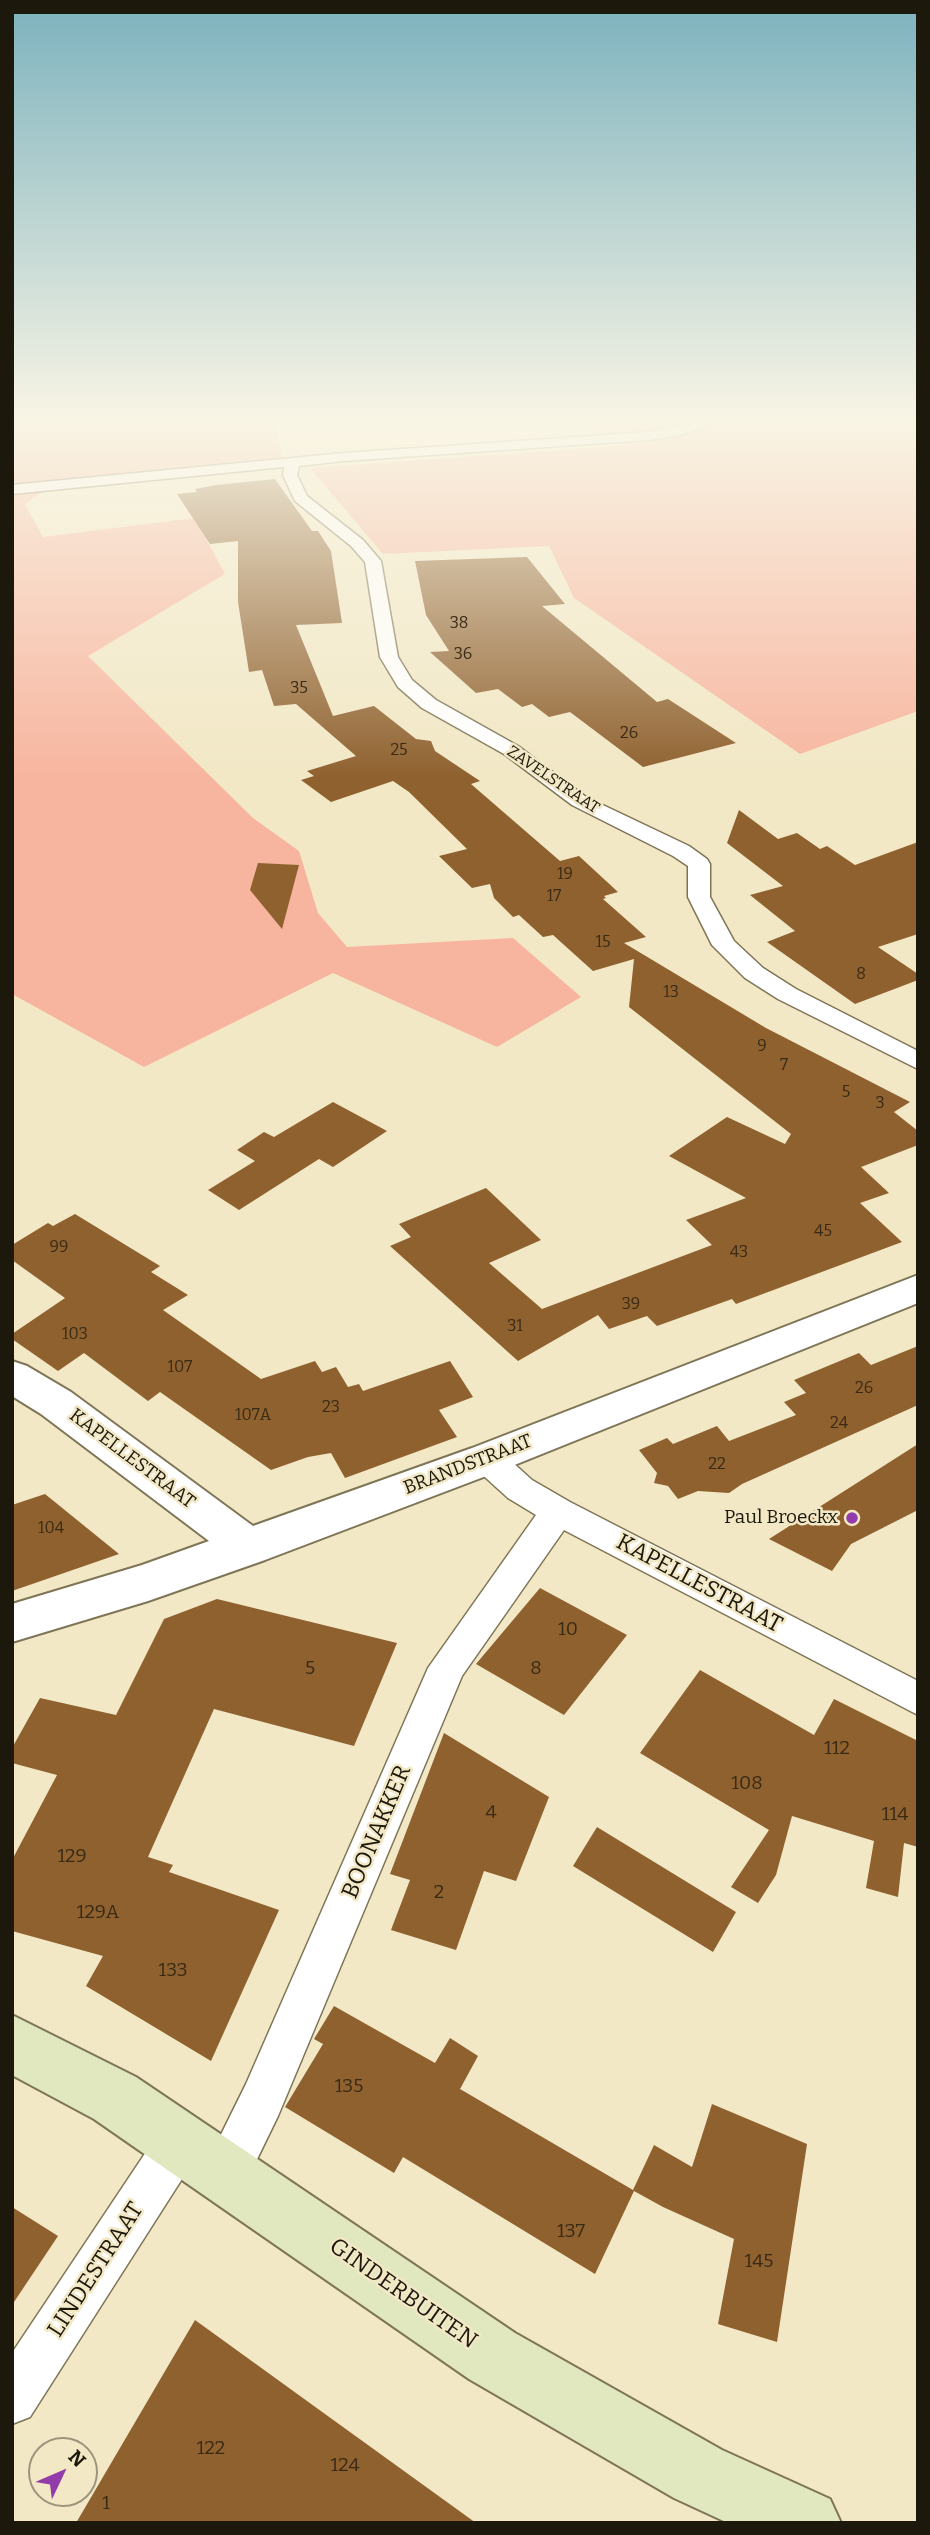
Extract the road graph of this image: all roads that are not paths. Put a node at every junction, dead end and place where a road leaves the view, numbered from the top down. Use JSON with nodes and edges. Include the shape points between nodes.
{"nodes":[{"id":1,"x":355,"y":541,"type":"edge"},
{"id":2,"x":918,"y":1061,"type":"edge"},
{"id":3,"x":918,"y":1289,"type":"edge"},
{"id":4,"x":12,"y":1376,"type":"edge"},
{"id":5,"x":487,"y":1459,"type":"junction"},
{"id":6,"x":558,"y":1511,"type":"junction"},
{"id":7,"x":249,"y":1547,"type":"junction"},
{"id":8,"x":12,"y":1623,"type":"edge"},
{"id":9,"x":918,"y":1699,"type":"edge"},
{"id":10,"x":12,"y":2044,"type":"edge"},
{"id":11,"x":203,"y":2156,"type":"junction"},
{"id":12,"x":12,"y":2399,"type":"edge"},
{"id":13,"x":806,"y":2523,"type":"edge"}],
"edges":[{"from":1,"to":2,"type":"street","name":"ZAVELSTRAAT","via":[[373,561],[389,657],[405,683],[429,704],[511,750],[579,801],[699,863],[699,897],[724,945],[754,973],[787,995]]},
{"from":3,"to":5,"type":"street","name":"BRANDSTRAAT"},
{"from":4,"to":7,"type":"street","name":"KAPELLESTRAAT","via":[[56,1403]]},
{"from":5,"to":6,"type":"street","name":"KAPELLESTRAAT","via":[[520,1489]]},
{"from":5,"to":7,"type":"street","name":"BRANDSTRAAT"},
{"from":6,"to":9,"type":"street","name":"KAPELLESTRAAT"},
{"from":6,"to":11,"type":"street","name":"BOONAKKER","via":[[447,1668],[262,2101]]},
{"from":7,"to":8,"type":"street","name":"BRANDSTRAAT"},
{"from":10,"to":11,"type":"main road","name":"GINDERBUITEN","via":[[115,2098]]},
{"from":11,"to":12,"type":"street","name":"LINDESTRAAT"},
{"from":11,"to":13,"type":"main road","name":"GINDERBUITEN","via":[[492,2356],[698,2474]]}]}
